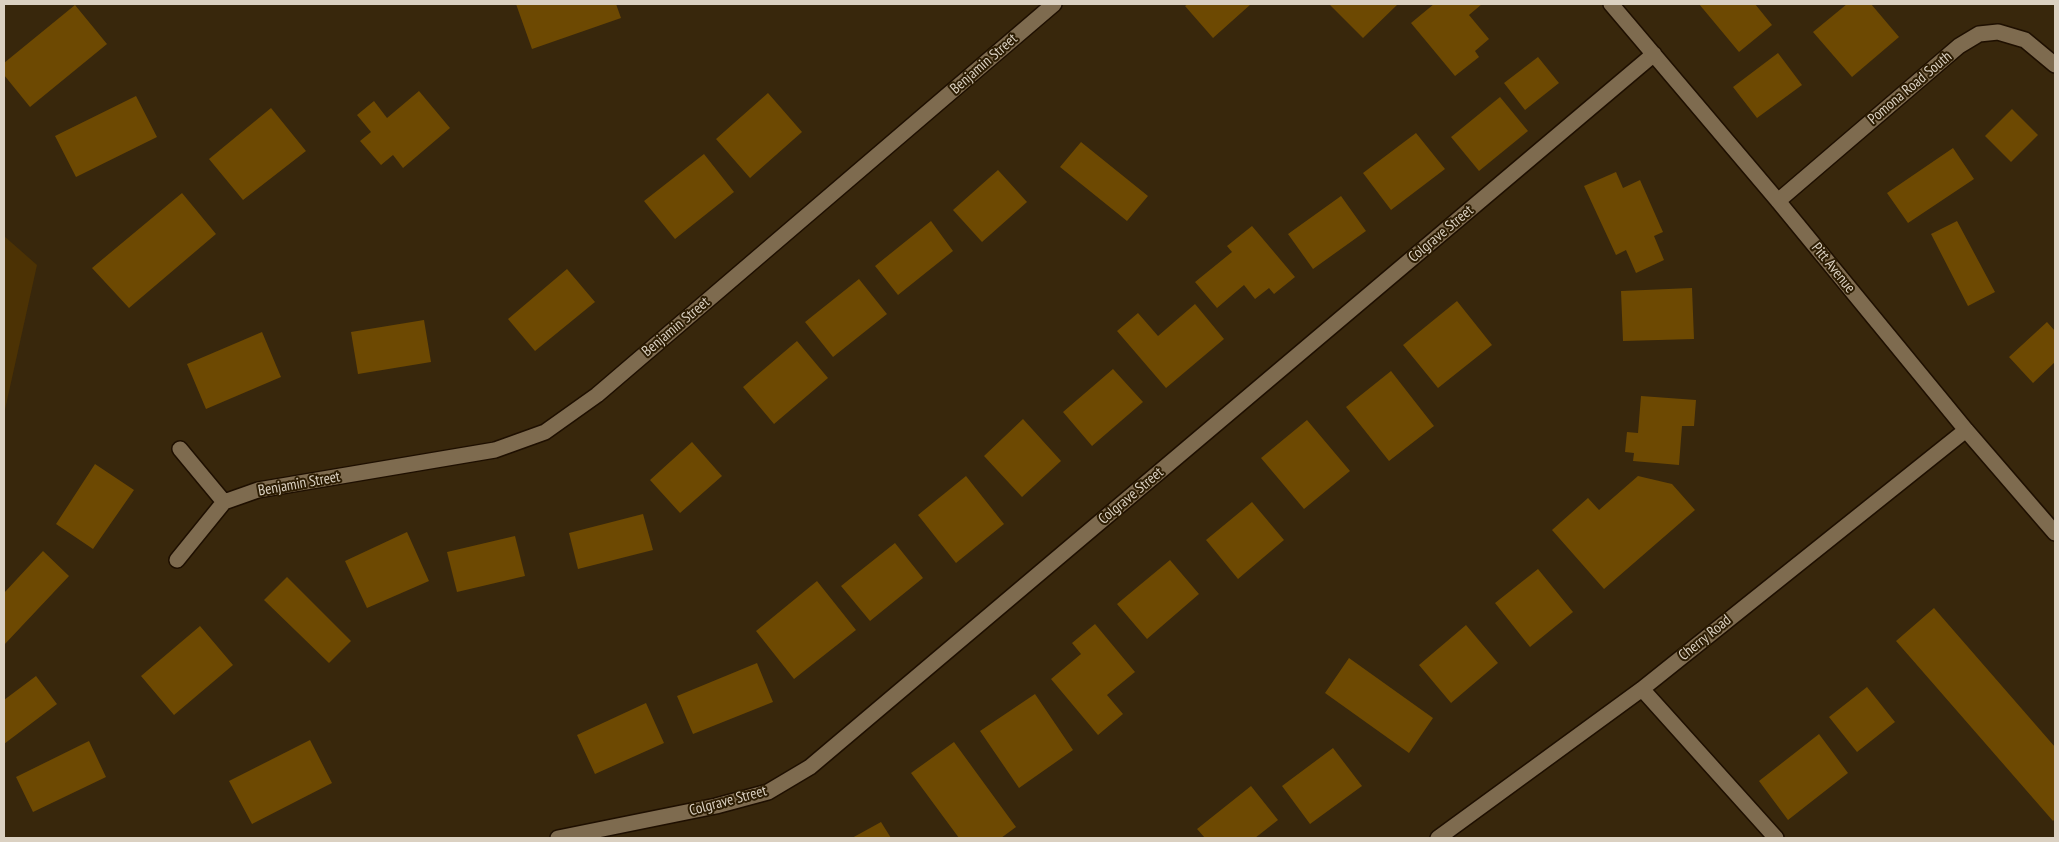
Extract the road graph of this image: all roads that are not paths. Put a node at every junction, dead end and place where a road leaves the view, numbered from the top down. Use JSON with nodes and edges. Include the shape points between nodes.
{"nodes":[{"id":1,"x":1054,"y":4,"type":"edge"},
{"id":2,"x":1612,"y":4,"type":"edge"},
{"id":3,"x":1654,"y":54,"type":"junction"},
{"id":4,"x":2055,"y":65,"type":"edge"},
{"id":5,"x":1778,"y":201,"type":"junction"},
{"id":6,"x":1966,"y":430,"type":"junction"},
{"id":7,"x":180,"y":449,"type":"dead end"},
{"id":8,"x":224,"y":502,"type":"junction"},
{"id":9,"x":2055,"y":533,"type":"edge"},
{"id":10,"x":177,"y":560,"type":"dead end"},
{"id":11,"x":1642,"y":689,"type":"junction"},
{"id":12,"x":558,"y":838,"type":"edge"},
{"id":13,"x":1438,"y":838,"type":"edge"},
{"id":14,"x":1776,"y":838,"type":"edge"}],
"edges":[{"from":1,"to":8,"type":"street","name":"Benjamin Street","via":[[604,389],[545,432],[495,450],[258,490]]},
{"from":2,"to":3,"type":"street","name":"Pitt Avenue"},
{"from":3,"to":5,"type":"street","name":"Pitt Avenue"},
{"from":3,"to":12,"type":"street","name":"Colgrave Street","via":[[810,767],[768,792],[716,806]]},
{"from":4,"to":5,"type":"street","name":"Pomona Road South","via":[[2025,40],[1998,32],[1978,34]]},
{"from":5,"to":6,"type":"street","name":"Pitt Avenue"},
{"from":6,"to":9,"type":"street","name":"Pitt Avenue"},
{"from":6,"to":11,"type":"street","name":"Cherry Road"},
{"from":7,"to":8,"type":"street"},
{"from":8,"to":10,"type":"street"},
{"from":11,"to":13,"type":"street","name":"Cherry Road"},
{"from":11,"to":14,"type":"street"}]}
